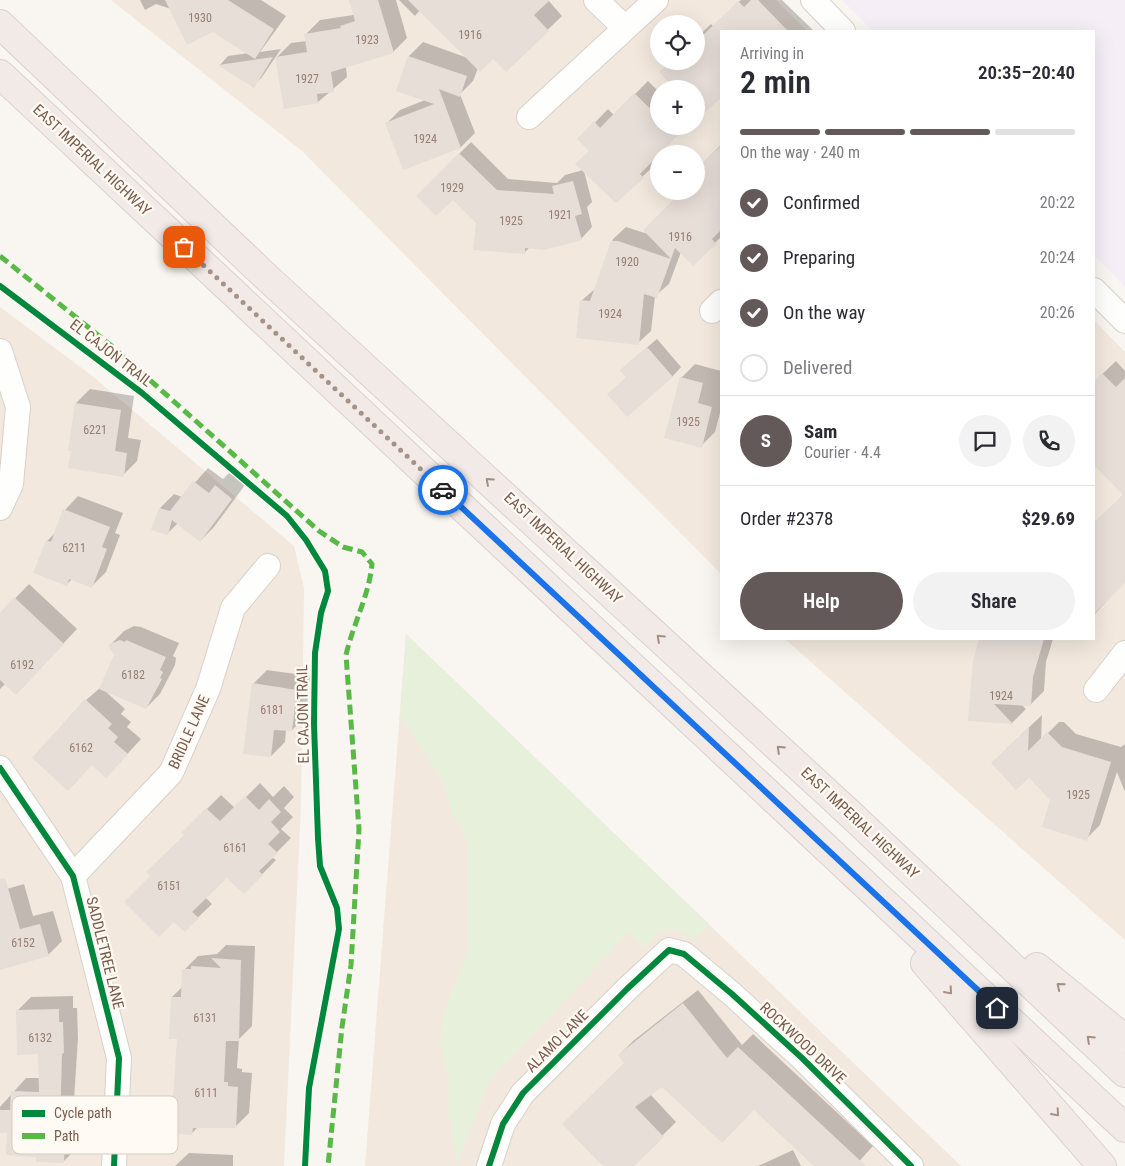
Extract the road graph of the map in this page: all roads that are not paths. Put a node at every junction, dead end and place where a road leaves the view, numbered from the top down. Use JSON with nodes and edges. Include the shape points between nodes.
{"nodes":[{"id":1,"x":596,"y":0,"type":"edge"},
{"id":2,"x":656,"y":0,"type":"edge"},
{"id":3,"x":813,"y":0,"type":"edge"},
{"id":4,"x":0,"y":24,"type":"edge"},
{"id":5,"x":625,"y":28,"type":"junction"},
{"id":6,"x":842,"y":30,"type":"edge"},
{"id":7,"x":0,"y":74,"type":"edge"},
{"id":8,"x":529,"y":117,"type":"dead end"},
{"id":9,"x":1096,"y":298,"type":"edge"},
{"id":10,"x":1125,"y":321,"type":"edge"},
{"id":11,"x":0,"y":351,"type":"edge"},
{"id":12,"x":0,"y":508,"type":"edge"},
{"id":13,"x":268,"y":566,"type":"dead end"},
{"id":14,"x":1125,"y":653,"type":"edge"},
{"id":15,"x":1096,"y":690,"type":"dead end"},
{"id":16,"x":0,"y":768,"type":"edge"},
{"id":17,"x":847,"y":811,"type":"junction"},
{"id":18,"x":825,"y":849,"type":"junction"},
{"id":19,"x":73,"y":876,"type":"junction"},
{"id":20,"x":669,"y":950,"type":"joint"},
{"id":21,"x":1125,"y":1040,"type":"edge"},
{"id":22,"x":1125,"y":1073,"type":"edge"},
{"id":23,"x":117,"y":1096,"type":"edge"},
{"id":24,"x":1125,"y":1128,"type":"edge"},
{"id":25,"x":489,"y":1166,"type":"edge"},
{"id":26,"x":911,"y":1166,"type":"edge"},
{"id":27,"x":1102,"y":1166,"type":"edge"}],
"edges":[{"from":1,"to":5,"type":"street"},
{"from":2,"to":5,"type":"street"},
{"from":3,"to":6,"type":"street"},
{"from":17,"to":4,"type":"highway","name":"EAST IMPERIAL HIGHWAY","one_way":true,"via":[[262,273]]},
{"from":5,"to":8,"type":"street"},
{"from":7,"to":18,"type":"highway","name":"EAST IMPERIAL HIGHWAY"},
{"from":9,"to":10,"type":"street"},
{"from":11,"to":12,"type":"street","via":[[18,407],[11,484]]},
{"from":13,"to":19,"type":"street","name":"BRIDLE LANE","via":[[233,608],[208,688],[171,773]]},
{"from":14,"to":15,"type":"street"},
{"from":16,"to":19,"type":"street","name":"SADDLETREE LANE"},
{"from":21,"to":17,"type":"highway","one_way":true},
{"from":22,"to":17,"type":"highway","name":"EAST IMPERIAL HIGHWAY","one_way":true},
{"from":18,"to":24,"type":"highway","name":"EAST IMPERIAL HIGHWAY"},
{"from":18,"to":27,"type":"highway","one_way":true},
{"from":19,"to":23,"type":"street","name":"SADDLETREE LANE","via":[[119,1058]]},
{"from":20,"to":25,"type":"street","name":"ALAMO LANE","via":[[523,1093],[503,1124]]},
{"from":20,"to":26,"type":"street","name":"ROCKWOOD DRIVE","via":[[684,954],[732,994]]}]}
